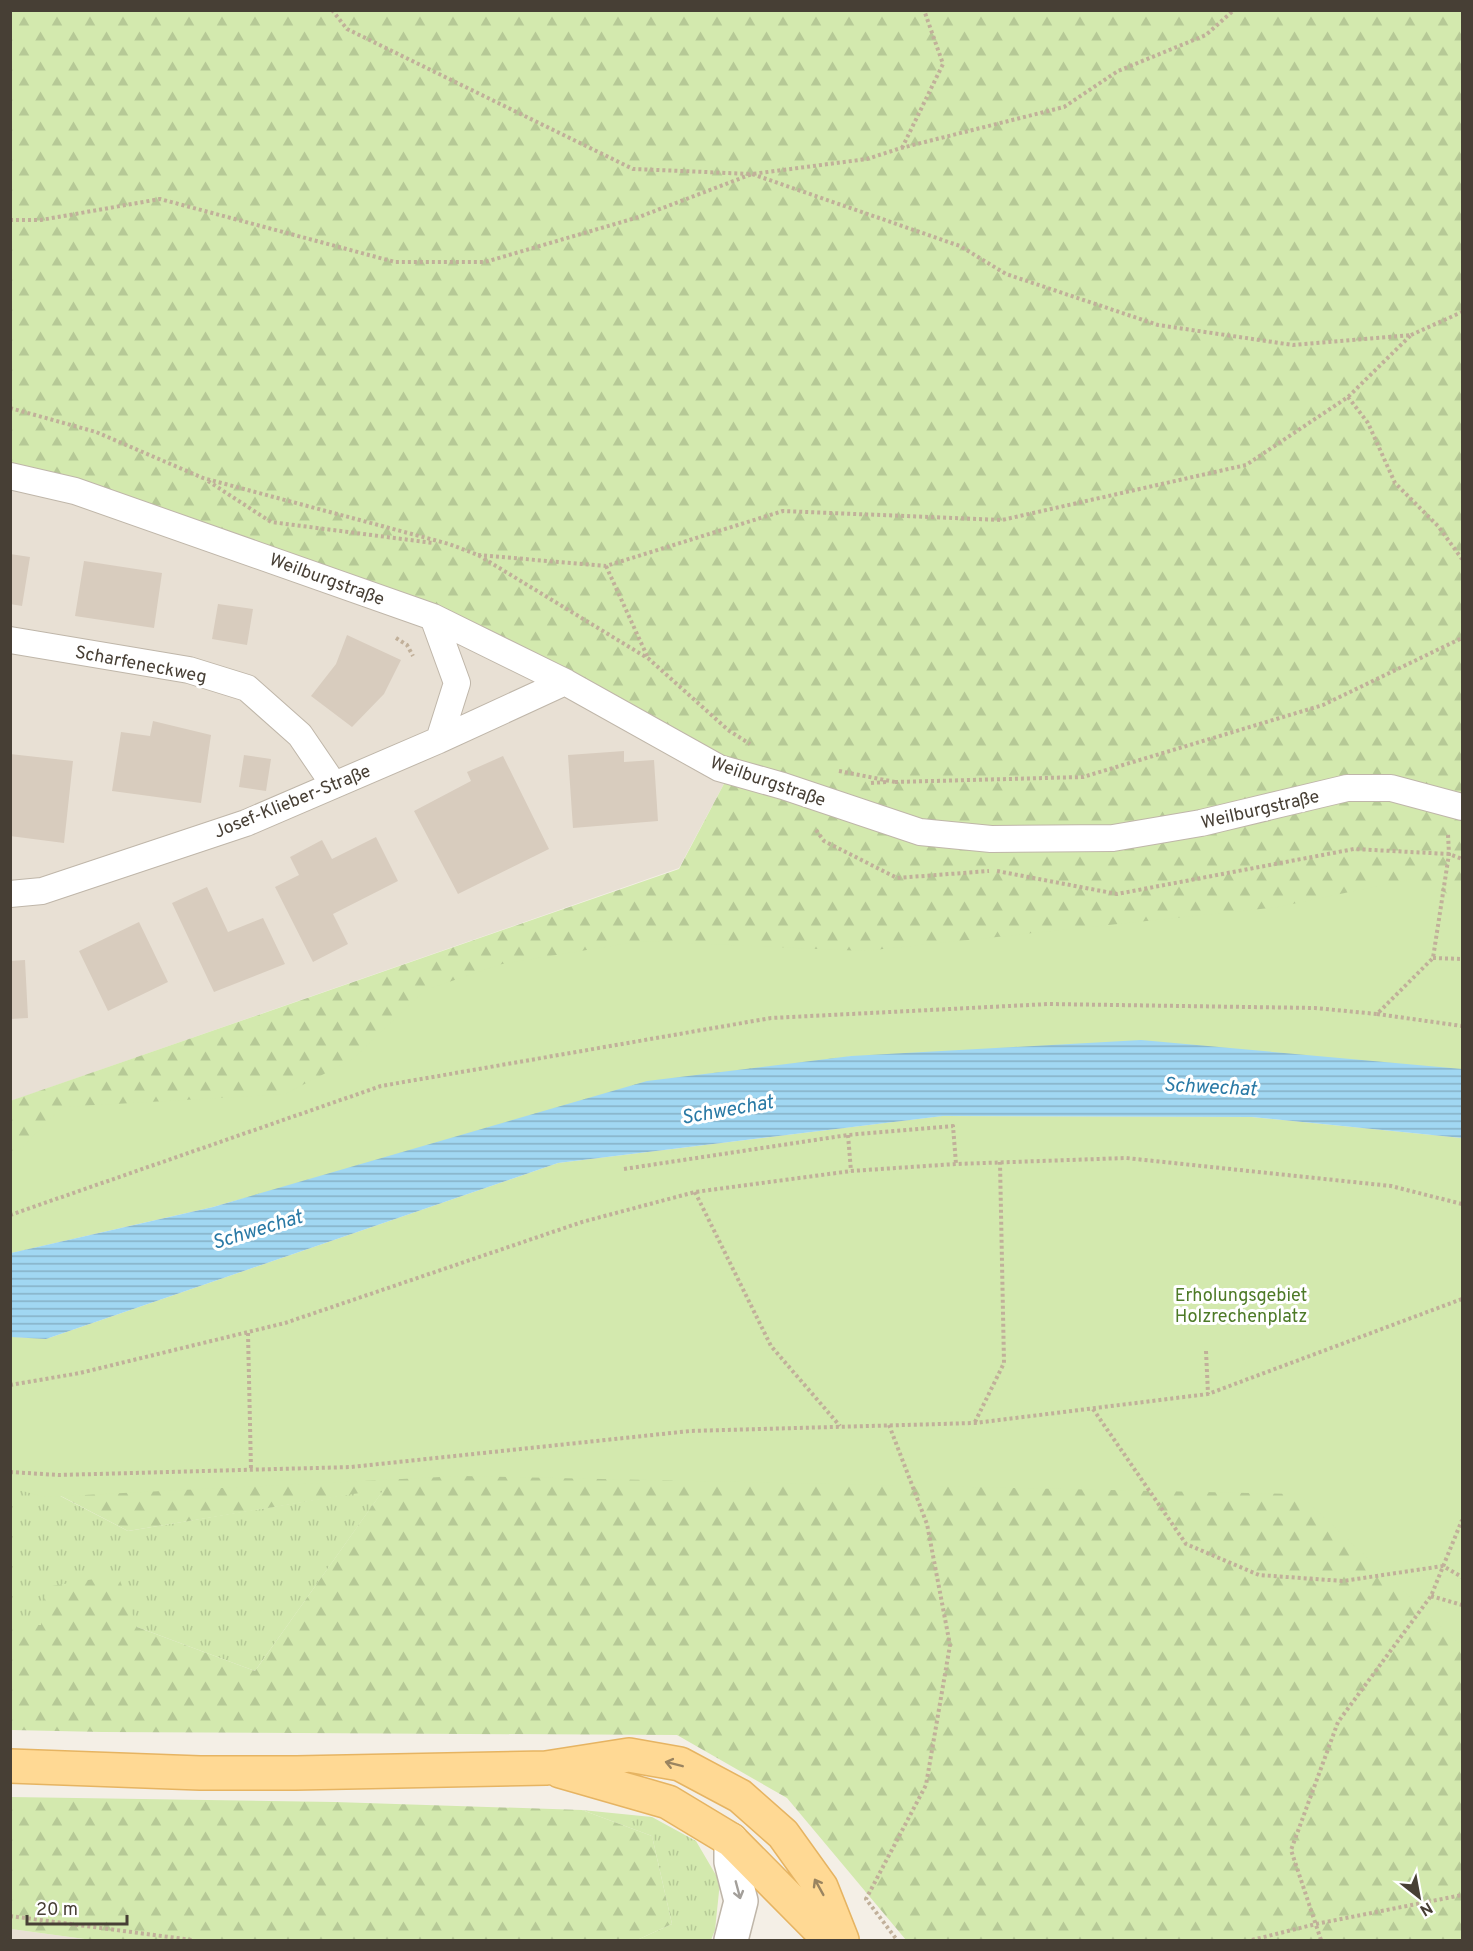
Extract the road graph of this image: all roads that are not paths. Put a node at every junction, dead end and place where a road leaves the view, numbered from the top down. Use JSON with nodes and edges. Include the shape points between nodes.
{"nodes":[{"id":1,"x":10,"y":476,"type":"edge"},
{"id":2,"x":433,"y":617,"type":"junction"},
{"id":3,"x":10,"y":640,"type":"edge"},
{"id":4,"x":565,"y":682,"type":"junction"},
{"id":5,"x":439,"y":740,"type":"junction"},
{"id":6,"x":334,"y":785,"type":"junction"},
{"id":7,"x":1455,"y":805,"type":"edge"},
{"id":8,"x":10,"y":894,"type":"edge"},
{"id":9,"x":10,"y":1766,"type":"edge"},
{"id":10,"x":546,"y":1768,"type":"junction"},
{"id":11,"x":731,"y":1840,"type":"junction"},
{"id":12,"x":731,"y":1941,"type":"edge"},
{"id":13,"x":830,"y":1941,"type":"edge"},
{"id":14,"x":842,"y":1941,"type":"edge"}],
"edges":[{"from":1,"to":2,"type":"street","name":"Weilburgstraße","via":[[75,491]]},
{"from":2,"to":4,"type":"street","name":"Weilburgstraße"},
{"from":2,"to":5,"type":"street","via":[[458,683]]},
{"from":3,"to":6,"type":"street","name":"Scharfeneckweg","via":[[189,670],[247,688],[300,735]]},
{"from":4,"to":5,"type":"street","name":"Josef-Klieber-Straße"},
{"from":4,"to":7,"type":"street","name":"Weilburgstraße","via":[[719,768],[920,832],[991,839],[1113,838],[1201,823],[1347,788],[1391,788]]},
{"from":5,"to":6,"type":"street","name":"Josef-Klieber-Straße"},
{"from":6,"to":8,"type":"street","name":"Josef-Klieber-Straße","via":[[246,823],[42,891]]},
{"from":9,"to":10,"type":"main road","via":[[200,1773]]},
{"from":10,"to":11,"type":"main road","via":[[668,1802]]},
{"from":14,"to":10,"type":"main road","one_way":true,"via":[[815,1878],[783,1834],[740,1796],[680,1764],[629,1755]]},
{"from":11,"to":12,"type":"street","one_way":true,"via":[[731,1862],[741,1901]]},
{"from":11,"to":13,"type":"main road"}]}
